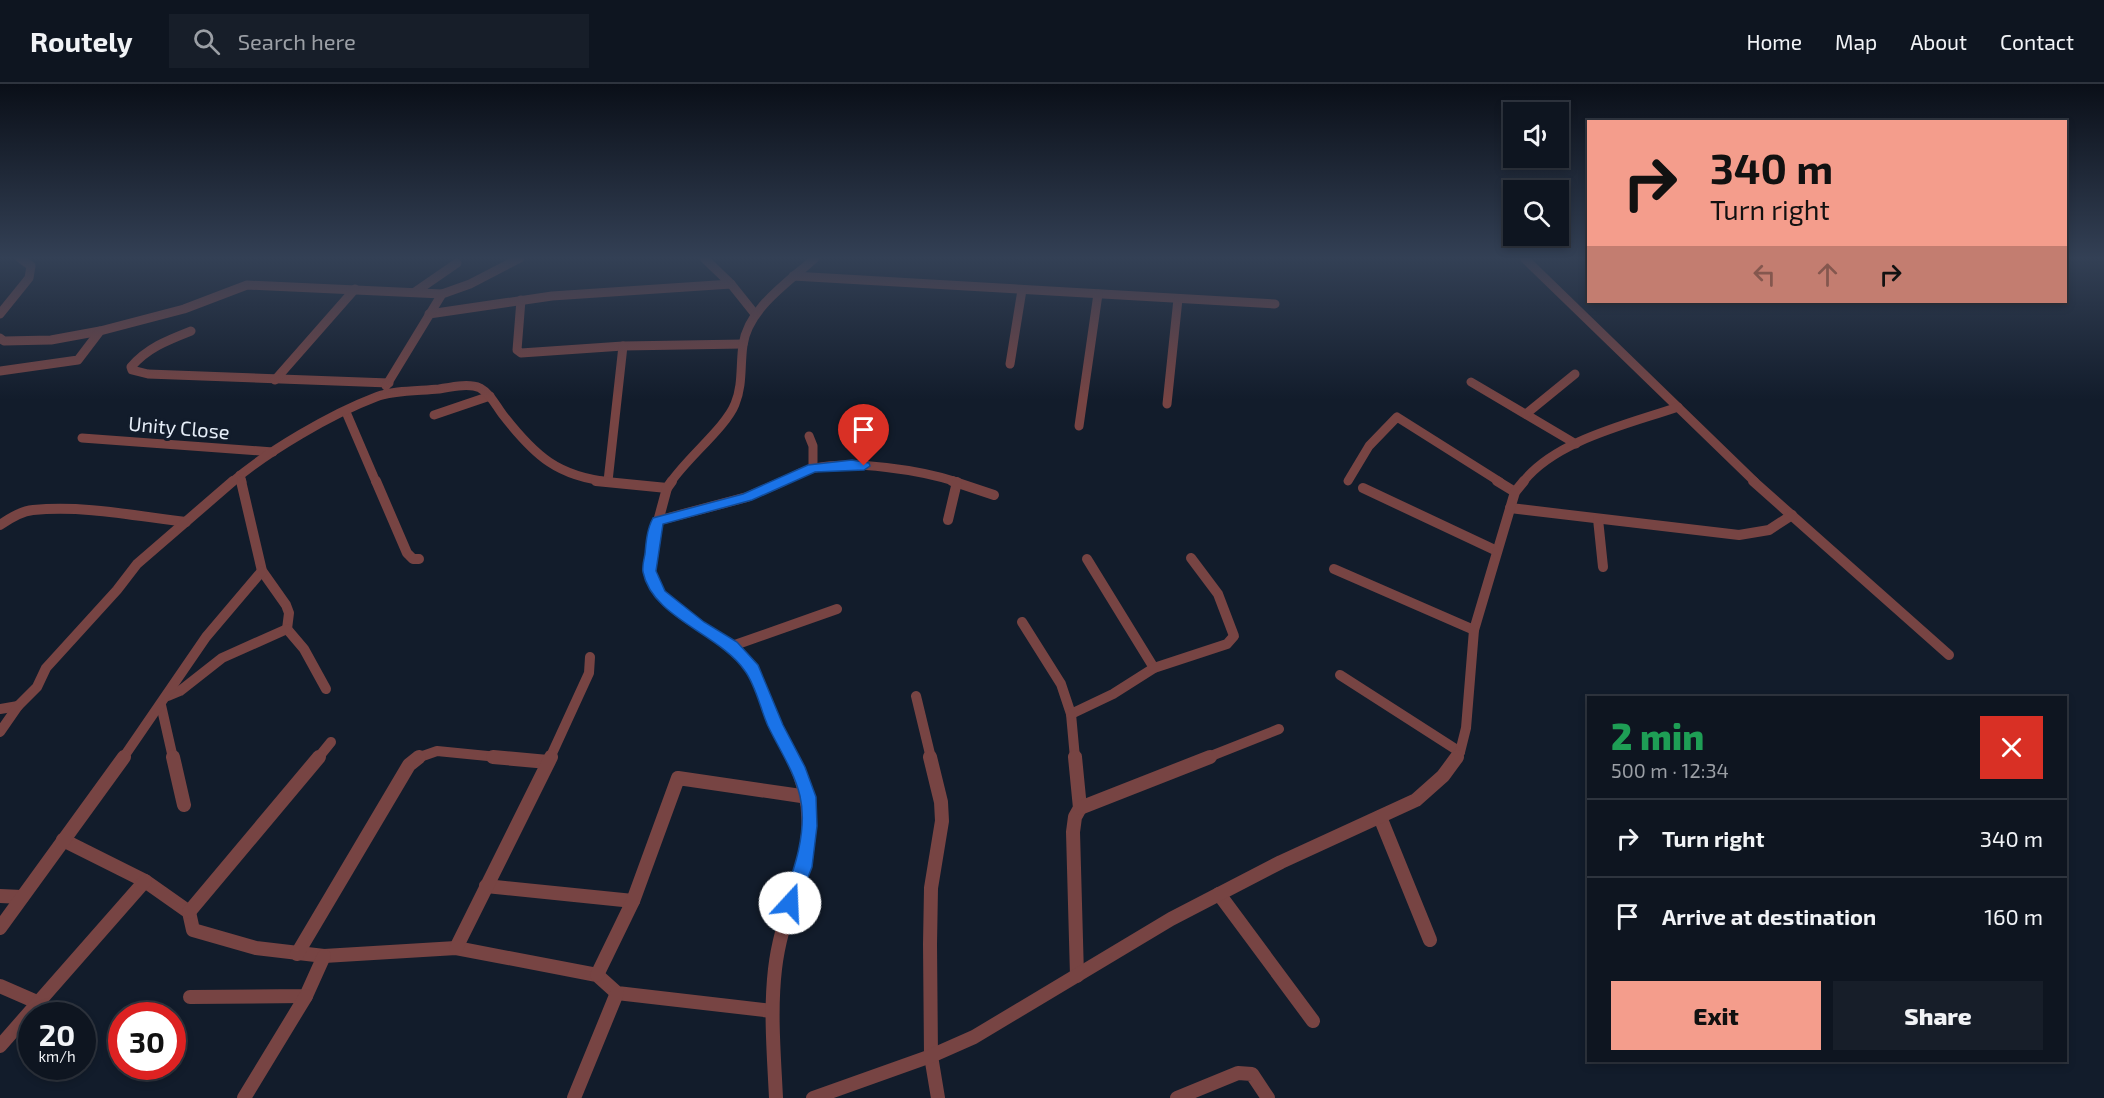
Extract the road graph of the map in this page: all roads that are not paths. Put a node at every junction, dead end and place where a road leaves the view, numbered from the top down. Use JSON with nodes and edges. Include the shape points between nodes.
{"nodes":[{"id":1,"x":194,"y":305,"type":"edge"},
{"id":2,"x":341,"y":305,"type":"edge"},
{"id":3,"x":435,"y":305,"type":"edge"},
{"id":4,"x":486,"y":305,"type":"edge"},
{"id":5,"x":521,"y":305,"type":"edge"},
{"id":6,"x":749,"y":305,"type":"edge"},
{"id":7,"x":764,"y":305,"type":"edge"},
{"id":8,"x":1020,"y":305,"type":"edge"},
{"id":9,"x":1096,"y":305,"type":"edge"},
{"id":10,"x":1177,"y":305,"type":"edge"},
{"id":11,"x":1573,"y":305,"type":"edge"},
{"id":12,"x":429,"y":314,"type":"junction"},
{"id":13,"x":756,"y":314,"type":"junction"},
{"id":14,"x":100,"y":331,"type":"junction"},
{"id":15,"x":191,"y":331,"type":"dead end"},
{"id":16,"x":0,"y":338,"type":"edge"},
{"id":17,"x":743,"y":344,"type":"junction"},
{"id":18,"x":623,"y":346,"type":"junction"},
{"id":19,"x":1010,"y":364,"type":"dead end"},
{"id":20,"x":0,"y":371,"type":"edge"},
{"id":21,"x":1575,"y":374,"type":"dead end"},
{"id":22,"x":275,"y":380,"type":"junction"},
{"id":23,"x":1471,"y":382,"type":"dead end"},
{"id":24,"x":389,"y":383,"type":"junction"},
{"id":25,"x":378,"y":396,"type":"junction"},
{"id":26,"x":490,"y":396,"type":"junction"},
{"id":27,"x":1167,"y":404,"type":"dead end"},
{"id":28,"x":1678,"y":407,"type":"junction"},
{"id":29,"x":346,"y":412,"type":"junction"},
{"id":30,"x":1526,"y":414,"type":"junction"},
{"id":31,"x":434,"y":415,"type":"dead end"},
{"id":32,"x":1079,"y":426,"type":"dead end"},
{"id":33,"x":808,"y":436,"type":"dead end"},
{"id":34,"x":82,"y":438,"type":"dead end"},
{"id":35,"x":1576,"y":444,"type":"junction"},
{"id":36,"x":273,"y":452,"type":"junction"},
{"id":37,"x":813,"y":468,"type":"junction"},
{"id":38,"x":240,"y":475,"type":"junction"},
{"id":39,"x":608,"y":481,"type":"junction"},
{"id":40,"x":1348,"y":481,"type":"dead end"},
{"id":41,"x":957,"y":482,"type":"junction"},
{"id":42,"x":667,"y":488,"type":"junction"},
{"id":43,"x":1363,"y":488,"type":"dead end"},
{"id":44,"x":1515,"y":492,"type":"junction"},
{"id":45,"x":994,"y":495,"type":"dead end"},
{"id":46,"x":1510,"y":508,"type":"junction"},
{"id":47,"x":1792,"y":515,"type":"junction"},
{"id":48,"x":1598,"y":519,"type":"junction"},
{"id":49,"x":948,"y":520,"type":"dead end"},
{"id":50,"x":657,"y":521,"type":"junction"},
{"id":51,"x":186,"y":522,"type":"junction"},
{"id":52,"x":0,"y":525,"type":"edge"},
{"id":53,"x":1497,"y":551,"type":"junction"},
{"id":54,"x":1087,"y":558,"type":"dead end"},
{"id":55,"x":1191,"y":558,"type":"dead end"},
{"id":56,"x":419,"y":559,"type":"dead end"},
{"id":57,"x":1602,"y":567,"type":"dead end"},
{"id":58,"x":1334,"y":569,"type":"dead end"},
{"id":59,"x":262,"y":572,"type":"junction"},
{"id":60,"x":837,"y":609,"type":"dead end"},
{"id":61,"x":1022,"y":622,"type":"dead end"},
{"id":62,"x":287,"y":629,"type":"junction"},
{"id":63,"x":1474,"y":630,"type":"junction"},
{"id":64,"x":732,"y":646,"type":"junction"},
{"id":65,"x":1949,"y":655,"type":"dead end"},
{"id":66,"x":590,"y":657,"type":"dead end"},
{"id":67,"x":1154,"y":668,"type":"junction"},
{"id":68,"x":1340,"y":675,"type":"dead end"},
{"id":69,"x":326,"y":689,"type":"dead end"},
{"id":70,"x":916,"y":696,"type":"dead end"},
{"id":71,"x":164,"y":701,"type":"junction"},
{"id":72,"x":18,"y":706,"type":"junction"},
{"id":73,"x":0,"y":709,"type":"edge"},
{"id":74,"x":1071,"y":714,"type":"junction"},
{"id":75,"x":1279,"y":729,"type":"dead end"},
{"id":76,"x":0,"y":732,"type":"edge"},
{"id":77,"x":331,"y":742,"type":"dead end"},
{"id":78,"x":1460,"y":752,"type":"junction"},
{"id":79,"x":548,"y":762,"type":"junction"},
{"id":80,"x":808,"y":797,"type":"junction"},
{"id":81,"x":184,"y":805,"type":"dead end"},
{"id":82,"x":1080,"y":808,"type":"junction"},
{"id":83,"x":1380,"y":817,"type":"junction"},
{"id":84,"x":63,"y":840,"type":"junction"},
{"id":85,"x":145,"y":881,"type":"junction"},
{"id":86,"x":486,"y":886,"type":"junction"},
{"id":87,"x":1219,"y":894,"type":"junction"},
{"id":88,"x":0,"y":896,"type":"edge"},
{"id":89,"x":22,"y":897,"type":"junction"},
{"id":90,"x":633,"y":901,"type":"junction"},
{"id":91,"x":189,"y":912,"type":"junction"},
{"id":92,"x":0,"y":928,"type":"edge"},
{"id":93,"x":1430,"y":940,"type":"dead end"},
{"id":94,"x":456,"y":948,"type":"junction"},
{"id":95,"x":297,"y":954,"type":"junction"},
{"id":96,"x":324,"y":956,"type":"junction"},
{"id":97,"x":597,"y":975,"type":"junction"},
{"id":98,"x":1077,"y":976,"type":"junction"},
{"id":99,"x":0,"y":986,"type":"edge"},
{"id":100,"x":617,"y":993,"type":"junction"},
{"id":101,"x":306,"y":996,"type":"junction"},
{"id":102,"x":190,"y":997,"type":"dead end"},
{"id":103,"x":37,"y":1002,"type":"edge"},
{"id":104,"x":40,"y":1002,"type":"edge"},
{"id":105,"x":772,"y":1011,"type":"junction"},
{"id":106,"x":1313,"y":1022,"type":"dead end"},
{"id":107,"x":18,"y":1026,"type":"edge"},
{"id":108,"x":0,"y":1046,"type":"edge"},
{"id":109,"x":931,"y":1056,"type":"junction"},
{"id":110,"x":244,"y":1098,"type":"edge"},
{"id":111,"x":574,"y":1098,"type":"edge"},
{"id":112,"x":776,"y":1098,"type":"edge"},
{"id":113,"x":813,"y":1098,"type":"edge"},
{"id":114,"x":938,"y":1098,"type":"edge"},
{"id":115,"x":1176,"y":1098,"type":"edge"},
{"id":116,"x":1268,"y":1098,"type":"edge"}],
"edges":[{"from":1,"to":14,"type":"street"},
{"from":2,"to":22,"type":"street"},
{"from":3,"to":12,"type":"street"},
{"from":4,"to":12,"type":"street"},
{"from":5,"to":18,"type":"street","via":[[517,350],[521,353]]},
{"from":6,"to":13,"type":"street"},
{"from":7,"to":13,"type":"street"},
{"from":8,"to":19,"type":"street"},
{"from":9,"to":32,"type":"street"},
{"from":10,"to":27,"type":"street"},
{"from":11,"to":28,"type":"street"},
{"from":12,"to":24,"type":"street"},
{"from":13,"to":17,"type":"street"},
{"from":14,"to":16,"type":"street","via":[[51,340]]},
{"from":14,"to":20,"type":"street","via":[[78,360],[60,366]]},
{"from":15,"to":22,"type":"street","via":[[149,348],[132,370]]},
{"from":17,"to":18,"type":"street"},
{"from":17,"to":42,"type":"street","via":[[743,369],[735,405]]},
{"from":18,"to":39,"type":"street"},
{"from":21,"to":30,"type":"street"},
{"from":22,"to":24,"type":"street"},
{"from":23,"to":30,"type":"street"},
{"from":24,"to":25,"type":"street"},
{"from":25,"to":26,"type":"street","via":[[461,386],[477,387]]},
{"from":25,"to":29,"type":"street"},
{"from":26,"to":31,"type":"street"},
{"from":26,"to":39,"type":"street","via":[[542,458],[574,477]]},
{"from":28,"to":35,"type":"street"},
{"from":28,"to":47,"type":"street"},
{"from":29,"to":36,"type":"street","via":[[316,425]]},
{"from":29,"to":56,"type":"street","via":[[407,553]]},
{"from":30,"to":35,"type":"street"},
{"from":33,"to":37,"type":"street","via":[[813,446]]},
{"from":34,"to":36,"type":"street","name":"Unity Close"},
{"from":35,"to":44,"type":"street","via":[[1535,468]]},
{"from":36,"to":38,"type":"street"},
{"from":37,"to":41,"type":"street","via":[[860,465]]},
{"from":37,"to":50,"type":"street","via":[[747,497]]},
{"from":38,"to":51,"type":"street"},
{"from":38,"to":59,"type":"street"},
{"from":39,"to":42,"type":"street"},
{"from":40,"to":44,"type":"street","via":[[1370,444],[1397,417]]},
{"from":41,"to":45,"type":"street"},
{"from":41,"to":49,"type":"street"},
{"from":42,"to":50,"type":"street"},
{"from":43,"to":53,"type":"street"},
{"from":44,"to":46,"type":"street"},
{"from":46,"to":48,"type":"street"},
{"from":46,"to":53,"type":"street"},
{"from":47,"to":48,"type":"street","via":[[1769,530],[1739,535]]},
{"from":47,"to":65,"type":"street"},
{"from":48,"to":57,"type":"street"},
{"from":50,"to":64,"type":"street","via":[[650,571],[660,594]]},
{"from":51,"to":52,"type":"street","via":[[100,510],[32,510],[12,516]]},
{"from":51,"to":72,"type":"street","via":[[136,564]]},
{"from":53,"to":63,"type":"street"},
{"from":54,"to":67,"type":"street"},
{"from":55,"to":67,"type":"street","via":[[1215,586],[1234,636],[1227,644]]},
{"from":58,"to":63,"type":"street"},
{"from":59,"to":62,"type":"street","via":[[286,605]]},
{"from":59,"to":71,"type":"street","via":[[206,637]]},
{"from":60,"to":64,"type":"street"},
{"from":61,"to":74,"type":"street","via":[[1061,684]]},
{"from":62,"to":69,"type":"street","via":[[296,636]]},
{"from":62,"to":71,"type":"street","via":[[229,654]]},
{"from":63,"to":78,"type":"street","via":[[1466,728]]},
{"from":64,"to":80,"type":"street","via":[[752,669]]},
{"from":66,"to":79,"type":"street","via":[[589,674]]},
{"from":67,"to":74,"type":"street"},
{"from":68,"to":78,"type":"street"},
{"from":70,"to":109,"type":"street","via":[[942,821],[931,888]]},
{"from":71,"to":81,"type":"street"},
{"from":71,"to":84,"type":"street"},
{"from":72,"to":73,"type":"street"},
{"from":72,"to":76,"type":"street"},
{"from":74,"to":82,"type":"street"},
{"from":75,"to":82,"type":"street"},
{"from":77,"to":91,"type":"street"},
{"from":78,"to":83,"type":"street","via":[[1443,776],[1416,800]]},
{"from":79,"to":86,"type":"street"},
{"from":79,"to":95,"type":"street","via":[[437,751],[421,755],[409,765]]},
{"from":80,"to":90,"type":"street","via":[[678,778]]},
{"from":80,"to":105,"type":"street","via":[[809,826],[803,867],[784,921]]},
{"from":82,"to":98,"type":"street","via":[[1074,817],[1073,832]]},
{"from":83,"to":87,"type":"street"},
{"from":83,"to":93,"type":"street"},
{"from":84,"to":85,"type":"street"},
{"from":84,"to":89,"type":"street"},
{"from":85,"to":91,"type":"street"},
{"from":85,"to":104,"type":"street"},
{"from":86,"to":90,"type":"street"},
{"from":86,"to":94,"type":"street"},
{"from":87,"to":98,"type":"street"},
{"from":87,"to":106,"type":"street"},
{"from":88,"to":89,"type":"street"},
{"from":89,"to":92,"type":"street"},
{"from":90,"to":97,"type":"street"},
{"from":91,"to":95,"type":"street","via":[[193,930],[256,948]]},
{"from":94,"to":96,"type":"street"},
{"from":94,"to":97,"type":"street"},
{"from":95,"to":96,"type":"street"},
{"from":96,"to":101,"type":"street"},
{"from":97,"to":100,"type":"street"},
{"from":98,"to":109,"type":"street","via":[[974,1037]]},
{"from":99,"to":103,"type":"street"},
{"from":100,"to":105,"type":"street"},
{"from":100,"to":111,"type":"street"},
{"from":101,"to":102,"type":"street"},
{"from":101,"to":110,"type":"street"},
{"from":105,"to":112,"type":"street"},
{"from":107,"to":108,"type":"street"},
{"from":109,"to":113,"type":"street"},
{"from":109,"to":114,"type":"street"},
{"from":115,"to":116,"type":"street","via":[[1238,1073],[1252,1074]]}]}
